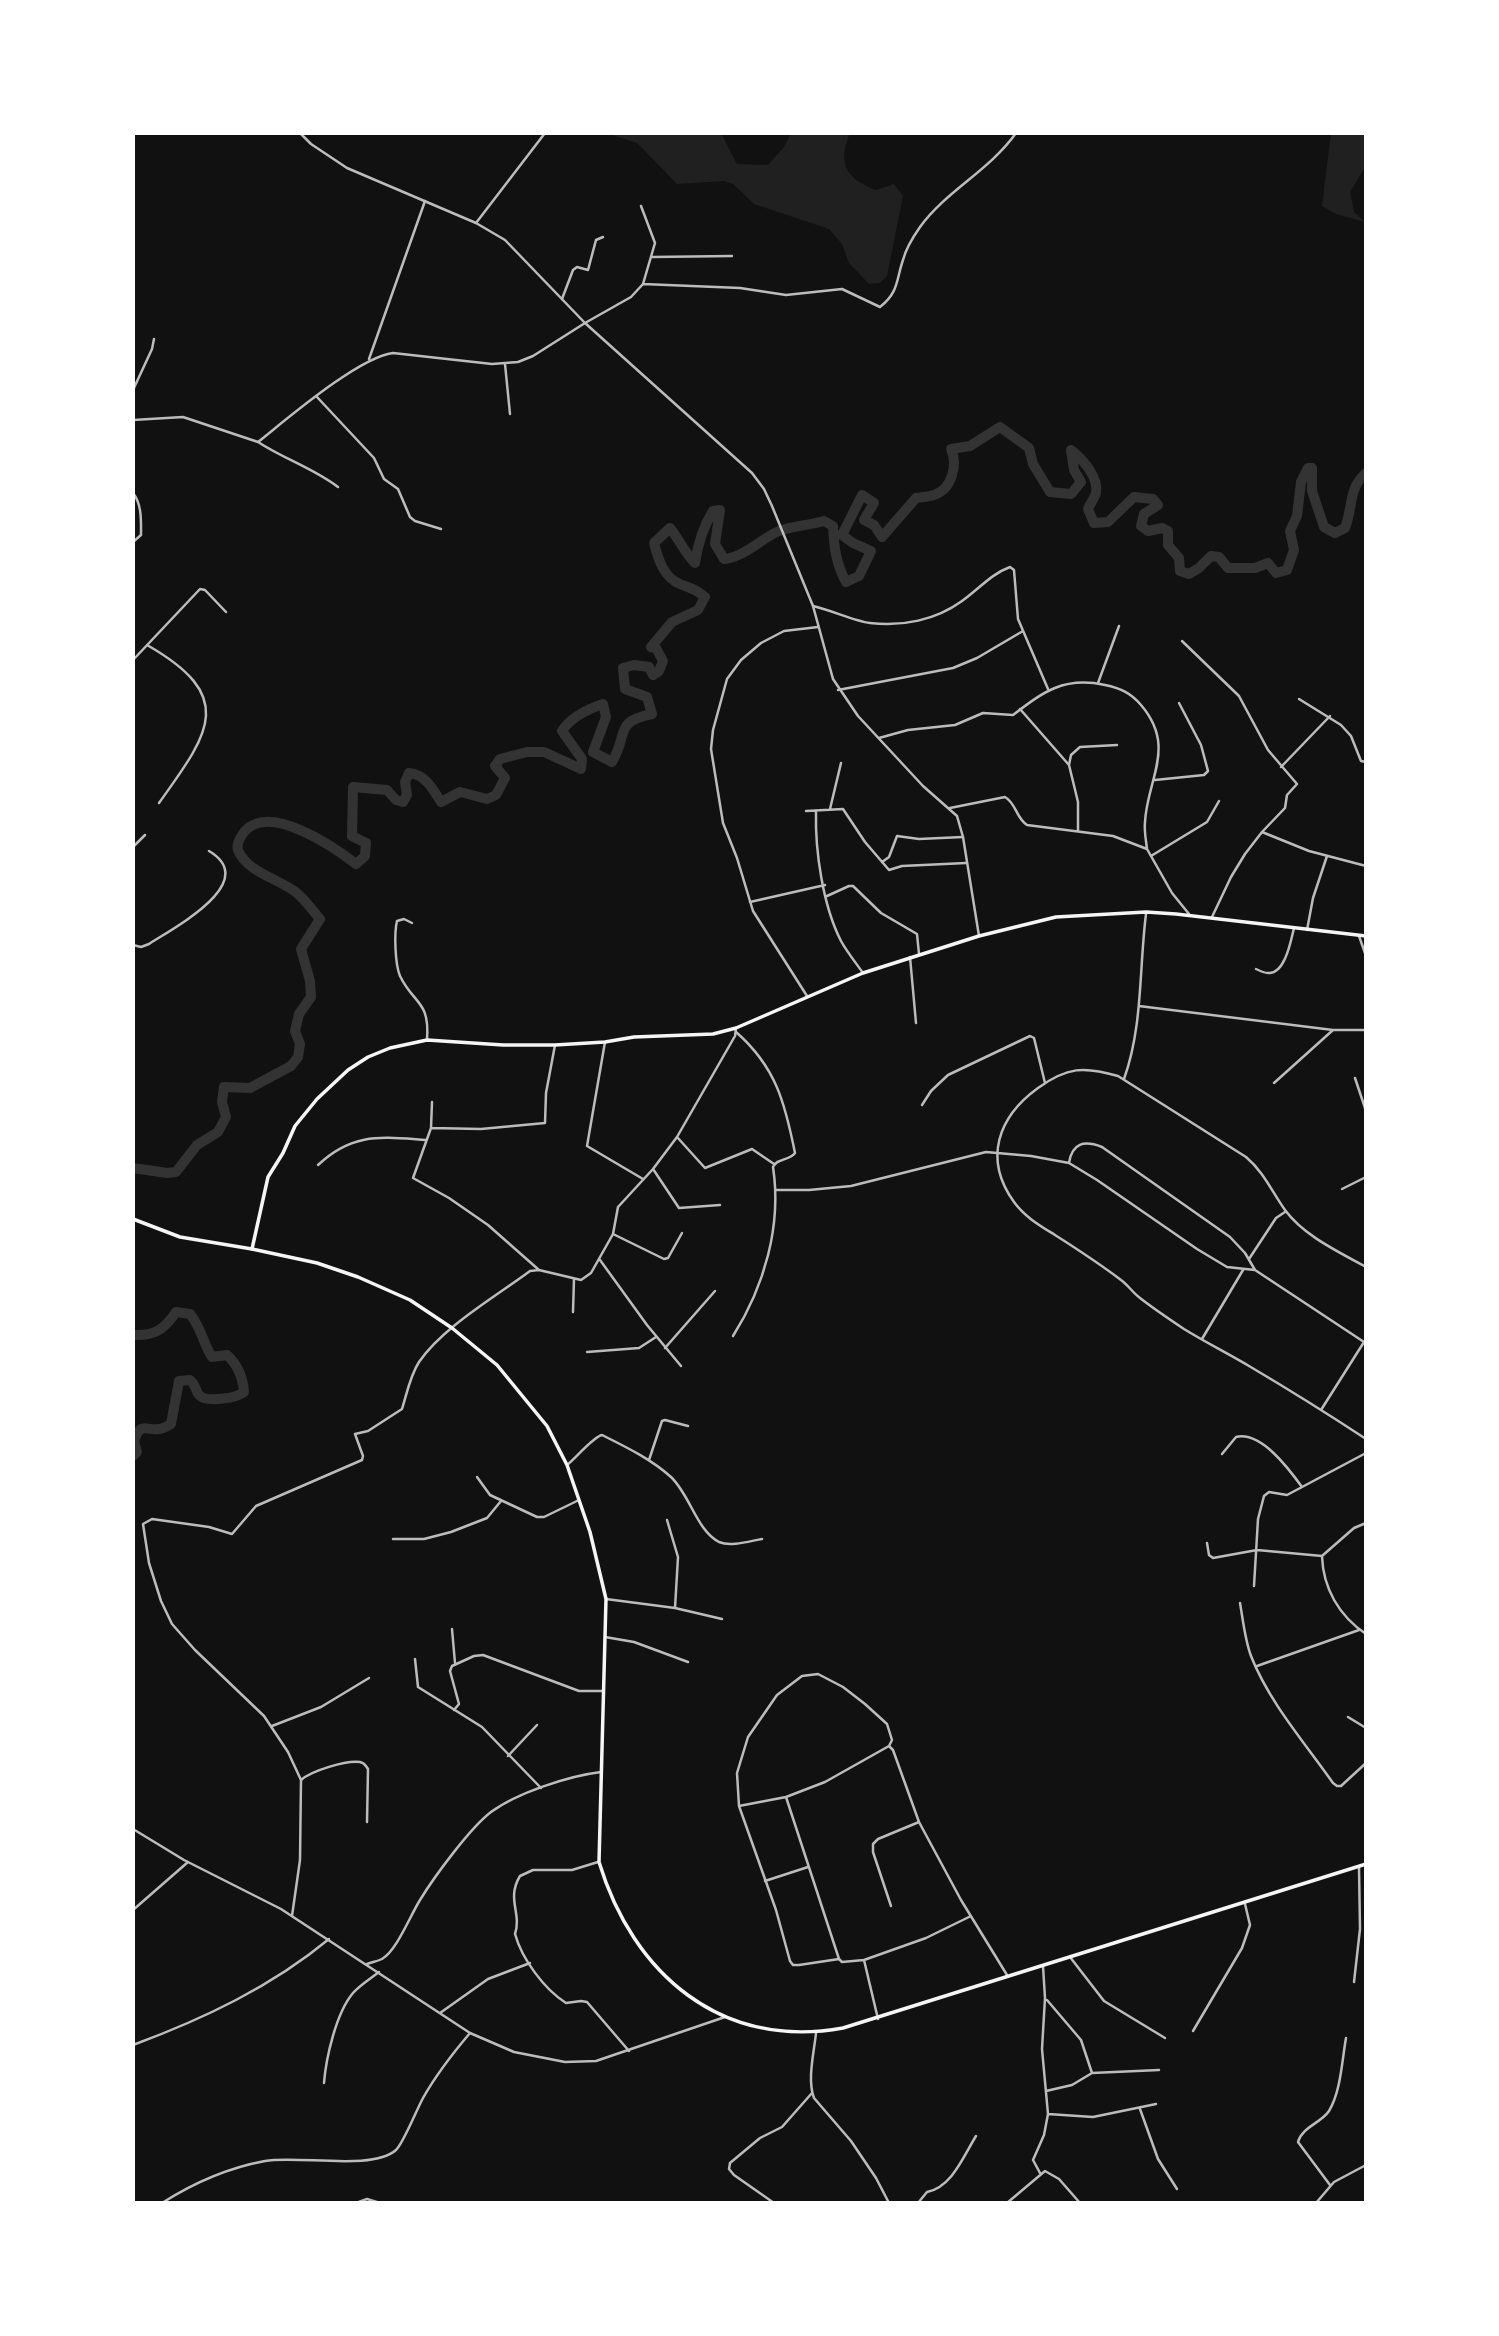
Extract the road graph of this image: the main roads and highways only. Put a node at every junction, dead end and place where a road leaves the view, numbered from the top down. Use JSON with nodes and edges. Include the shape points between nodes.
{"nodes":[{"id":1,"x":1366,"y":936,"type":"edge"},
{"id":2,"x":133,"y":1219,"type":"edge"},
{"id":3,"x":252,"y":1249,"type":"junction"},
{"id":4,"x":1366,"y":1864,"type":"edge"}],
"edges":[{"from":1,"to":3,"type":"main road","via":[[1146,912],[1056,917],[863,973],[736,1030],[555,1045],[427,1040],[390,1048],[358,1064],[317,1099],[295,1126],[268,1177]]},
{"from":2,"to":3,"type":"main road","via":[[180,1237]]},
{"from":3,"to":4,"type":"main road","via":[[317,1263],[410,1300],[496,1365],[547,1426],[567,1465],[590,1532],[606,1599],[599,1862],[608,1894],[643,1953],[692,1999],[725,2017],[765,2028],[816,2033],[878,2019]]}]}
